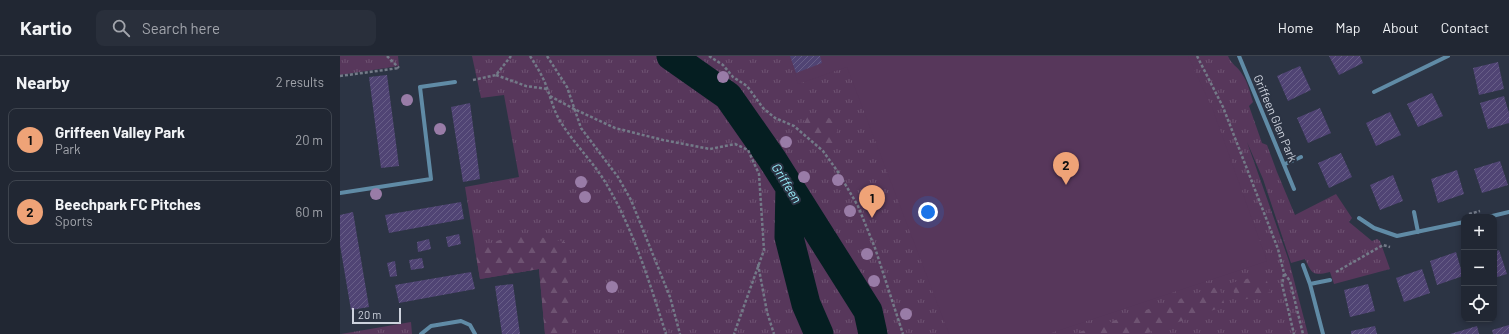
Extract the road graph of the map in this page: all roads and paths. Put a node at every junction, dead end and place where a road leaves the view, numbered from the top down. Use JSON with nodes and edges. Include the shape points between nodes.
{"nodes":[{"id":1,"x":387,"y":56,"type":"edge"},
{"id":2,"x":511,"y":56,"type":"edge"},
{"id":3,"x":530,"y":56,"type":"edge"},
{"id":4,"x":547,"y":56,"type":"edge"},
{"id":5,"x":709,"y":56,"type":"edge"},
{"id":6,"x":1197,"y":56,"type":"edge"},
{"id":7,"x":1239,"y":56,"type":"edge"},
{"id":8,"x":1448,"y":56,"type":"edge"},
{"id":9,"x":340,"y":76,"type":"edge"},
{"id":10,"x":496,"y":76,"type":"junction"},
{"id":11,"x":473,"y":80,"type":"dead end"},
{"id":12,"x":456,"y":82,"type":"dead end"},
{"id":13,"x":548,"y":90,"type":"junction"},
{"id":14,"x":1374,"y":92,"type":"dead end"},
{"id":15,"x":550,"y":96,"type":"junction"},
{"id":16,"x":574,"y":109,"type":"junction"},
{"id":17,"x":1301,"y":157,"type":"dead end"},
{"id":18,"x":1284,"y":164,"type":"junction"},
{"id":19,"x":1294,"y":189,"type":"dead end"},
{"id":20,"x":340,"y":194,"type":"edge"},
{"id":21,"x":1484,"y":210,"type":"dead end"},
{"id":22,"x":1414,"y":212,"type":"dead end"},
{"id":23,"x":1509,"y":212,"type":"edge"},
{"id":24,"x":1468,"y":214,"type":"edge"},
{"id":25,"x":1497,"y":215,"type":"edge"},
{"id":26,"x":1359,"y":218,"type":"dead end"},
{"id":27,"x":1461,"y":223,"type":"edge"},
{"id":28,"x":1418,"y":232,"type":"junction"},
{"id":29,"x":1390,"y":247,"type":"dead end"},
{"id":30,"x":758,"y":264,"type":"junction"},
{"id":31,"x":1302,"y":265,"type":"dead end"},
{"id":32,"x":1284,"y":274,"type":"junction"},
{"id":33,"x":1330,"y":280,"type":"joint"},
{"id":34,"x":1310,"y":284,"type":"junction"},
{"id":35,"x":421,"y":334,"type":"edge"},
{"id":36,"x":475,"y":334,"type":"edge"},
{"id":37,"x":666,"y":334,"type":"edge"},
{"id":38,"x":680,"y":334,"type":"edge"},
{"id":39,"x":734,"y":334,"type":"edge"},
{"id":40,"x":774,"y":334,"type":"edge"},
{"id":41,"x":903,"y":334,"type":"edge"},
{"id":42,"x":1294,"y":334,"type":"edge"},
{"id":43,"x":1303,"y":334,"type":"edge"},
{"id":44,"x":1323,"y":334,"type":"edge"}],
"edges":[{"from":1,"to":9,"type":"path","via":[[399,68]]},
{"from":2,"to":10,"type":"path"},
{"from":3,"to":13,"type":"path"},
{"from":4,"to":16,"type":"path","via":[[567,87]]},
{"from":5,"to":41,"type":"path","via":[[747,86],[763,108],[775,118],[794,126],[823,151],[838,172],[858,206],[875,248]]},
{"from":6,"to":32,"type":"path","via":[[1223,107],[1278,249]]},
{"from":7,"to":18,"type":"street","name":"Griffeen Glen Park"},
{"from":8,"to":14,"type":"street"},
{"from":10,"to":11,"type":"path"},
{"from":10,"to":13,"type":"path"},
{"from":12,"to":20,"type":"street","via":[[420,87],[430,179]]},
{"from":13,"to":15,"type":"path"},
{"from":15,"to":16,"type":"path"},
{"from":15,"to":37,"type":"path","via":[[561,124],[602,178],[622,213],[650,283]]},
{"from":16,"to":30,"type":"path","via":[[615,128],[663,140],[710,149],[735,144],[748,150],[759,174],[764,250]]},
{"from":16,"to":38,"type":"path","via":[[581,128],[618,177],[631,200],[670,297]]},
{"from":17,"to":18,"type":"street"},
{"from":18,"to":19,"type":"street","name":"Griffeen Glen Park"},
{"from":21,"to":24,"type":"path"},
{"from":22,"to":28,"type":"street"},
{"from":23,"to":25,"type":"street"},
{"from":26,"to":28,"type":"street","via":[[1374,228],[1397,236]]},
{"from":27,"to":28,"type":"street"},
{"from":29,"to":33,"type":"path","via":[[1383,245],[1333,274]]},
{"from":30,"to":39,"type":"path"},
{"from":30,"to":40,"type":"path"},
{"from":31,"to":34,"type":"street"},
{"from":32,"to":42,"type":"path","via":[[1282,284]]},
{"from":32,"to":43,"type":"path","via":[[1290,282]]},
{"from":33,"to":34,"type":"street"},
{"from":34,"to":44,"type":"street"},
{"from":35,"to":36,"type":"street","via":[[431,326],[461,321],[470,325]]}]}
